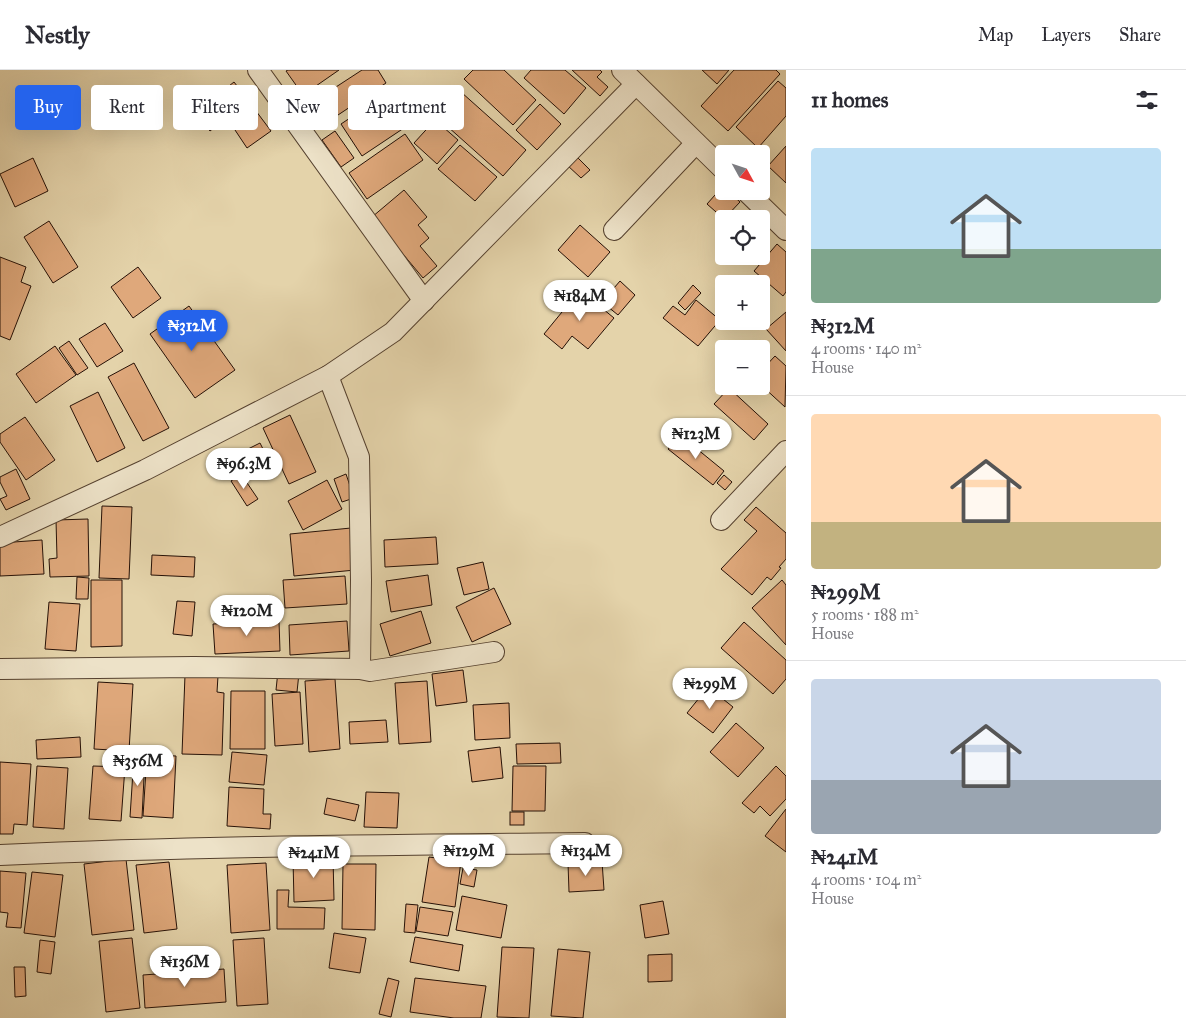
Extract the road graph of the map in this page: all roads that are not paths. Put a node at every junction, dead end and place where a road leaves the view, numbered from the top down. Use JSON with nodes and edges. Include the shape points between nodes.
{"nodes":[{"id":1,"x":258,"y":70,"type":"edge"},
{"id":2,"x":629,"y":77,"type":"edge"},
{"id":3,"x":696,"y":143,"type":"junction"},
{"id":4,"x":715,"y":161,"type":"edge"},
{"id":5,"x":755,"y":200,"type":"edge"},
{"id":6,"x":614,"y":230,"type":"dead end"},
{"id":7,"x":786,"y":230,"type":"edge"},
{"id":8,"x":424,"y":301,"type":"junction"},
{"id":9,"x":328,"y":376,"type":"junction"},
{"id":10,"x":786,"y":451,"type":"edge"},
{"id":11,"x":721,"y":520,"type":"dead end"},
{"id":12,"x":0,"y":537,"type":"edge"},
{"id":13,"x":494,"y":652,"type":"dead end"},
{"id":14,"x":0,"y":669,"type":"edge"},
{"id":15,"x":360,"y":669,"type":"junction"},
{"id":16,"x":585,"y":843,"type":"dead end"},
{"id":17,"x":0,"y":855,"type":"edge"}],
"edges":[{"from":1,"to":8,"type":"street"},
{"from":2,"to":3,"type":"street"},
{"from":2,"to":8,"type":"street"},
{"from":3,"to":4,"type":"street"},
{"from":3,"to":6,"type":"street"},
{"from":5,"to":7,"type":"street"},
{"from":8,"to":9,"type":"street","via":[[393,332]]},
{"from":9,"to":12,"type":"street","via":[[145,470]]},
{"from":9,"to":15,"type":"street","via":[[359,457]]},
{"from":10,"to":11,"type":"street"},
{"from":13,"to":15,"type":"street","via":[[370,671]]},
{"from":14,"to":15,"type":"street"},
{"from":16,"to":17,"type":"street","via":[[123,849]]}]}
